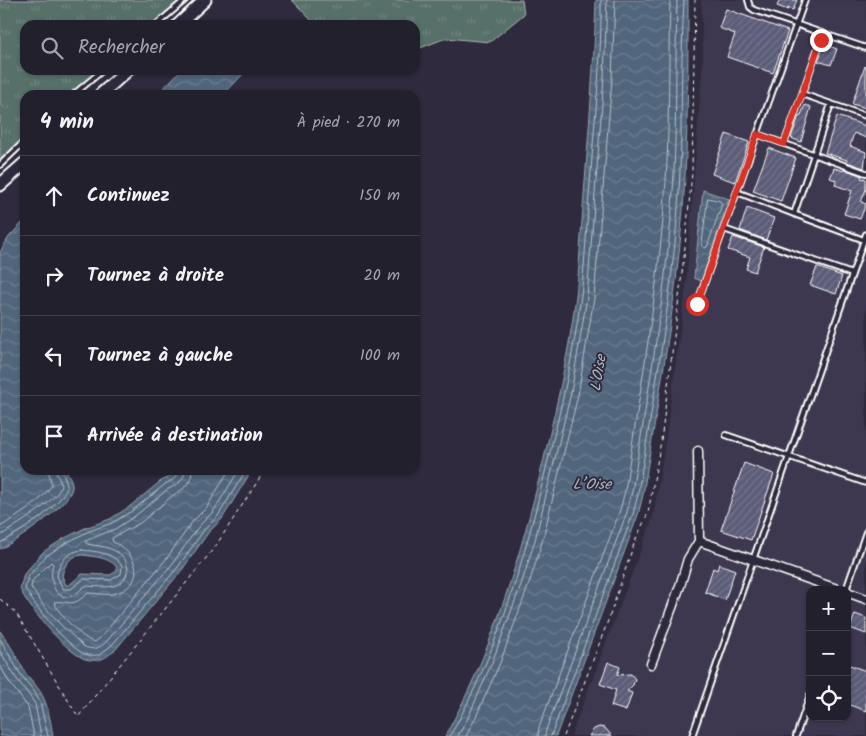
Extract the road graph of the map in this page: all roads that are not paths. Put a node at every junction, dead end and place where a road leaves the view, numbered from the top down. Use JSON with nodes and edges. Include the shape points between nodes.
{"nodes":[{"id":1,"x":185,"y":0,"type":"edge"},
{"id":2,"x":205,"y":0,"type":"edge"},
{"id":3,"x":748,"y":0,"type":"edge"},
{"id":4,"x":805,"y":0,"type":"edge"},
{"id":5,"x":162,"y":20,"type":"edge"},
{"id":6,"x":183,"y":20,"type":"edge"},
{"id":7,"x":796,"y":24,"type":"junction"},
{"id":8,"x":823,"y":33,"type":"junction"},
{"id":9,"x":866,"y":48,"type":"edge"},
{"id":10,"x":97,"y":75,"type":"edge"},
{"id":11,"x":122,"y":75,"type":"edge"},
{"id":12,"x":80,"y":90,"type":"edge"},
{"id":13,"x":106,"y":90,"type":"edge"},
{"id":14,"x":802,"y":94,"type":"junction"},
{"id":15,"x":831,"y":104,"type":"junction"},
{"id":16,"x":866,"y":116,"type":"edge"},
{"id":17,"x":757,"y":134,"type":"junction"},
{"id":18,"x":784,"y":144,"type":"junction"},
{"id":19,"x":20,"y":146,"type":"edge"},
{"id":20,"x":814,"y":155,"type":"junction"},
{"id":21,"x":0,"y":165,"type":"edge"},
{"id":22,"x":20,"y":167,"type":"edge"},
{"id":23,"x":866,"y":173,"type":"edge"},
{"id":24,"x":0,"y":185,"type":"edge"},
{"id":25,"x":737,"y":192,"type":"junction"},
{"id":26,"x":794,"y":214,"type":"junction"},
{"id":27,"x":724,"y":229,"type":"junction"},
{"id":28,"x":866,"y":234,"type":"edge"},
{"id":29,"x":864,"y":240,"type":"junction"},
{"id":30,"x":852,"y":274,"type":"junction"},
{"id":31,"x":697,"y":304,"type":"dead end"},
{"id":32,"x":726,"y":435,"type":"dead end"},
{"id":33,"x":698,"y":451,"type":"dead end"},
{"id":34,"x":789,"y":456,"type":"junction"},
{"id":35,"x":866,"y":483,"type":"edge"},
{"id":36,"x":866,"y":534,"type":"edge"},
{"id":37,"x":699,"y":540,"type":"junction"},
{"id":38,"x":754,"y":560,"type":"junction"},
{"id":39,"x":829,"y":586,"type":"edge"},
{"id":40,"x":848,"y":586,"type":"edge"},
{"id":41,"x":851,"y":593,"type":"edge"},
{"id":42,"x":866,"y":599,"type":"edge"},
{"id":43,"x":651,"y":664,"type":"dead end"},
{"id":44,"x":806,"y":707,"type":"edge"},
{"id":45,"x":692,"y":736,"type":"edge"},
{"id":46,"x":796,"y":736,"type":"edge"}],
"edges":[{"from":1,"to":5,"type":"lane"},
{"from":2,"to":6,"type":"main road"},
{"from":3,"to":7,"type":"lane","via":[[754,10]]},
{"from":4,"to":7,"type":"lane"},
{"from":7,"to":8,"type":"lane"},
{"from":7,"to":17,"type":"lane"},
{"from":8,"to":9,"type":"lane"},
{"from":8,"to":14,"type":"lane"},
{"from":10,"to":12,"type":"lane"},
{"from":11,"to":13,"type":"main road"},
{"from":14,"to":15,"type":"lane"},
{"from":14,"to":18,"type":"lane"},
{"from":15,"to":16,"type":"lane"},
{"from":15,"to":20,"type":"lane"},
{"from":17,"to":18,"type":"lane"},
{"from":17,"to":25,"type":"lane"},
{"from":18,"to":20,"type":"lane"},
{"from":19,"to":21,"type":"lane"},
{"from":20,"to":23,"type":"lane"},
{"from":20,"to":26,"type":"lane"},
{"from":22,"to":24,"type":"main road"},
{"from":25,"to":26,"type":"lane"},
{"from":25,"to":27,"type":"lane"},
{"from":26,"to":29,"type":"lane"},
{"from":27,"to":30,"type":"lane"},
{"from":27,"to":31,"type":"lane"},
{"from":28,"to":29,"type":"lane"},
{"from":29,"to":30,"type":"lane"},
{"from":30,"to":34,"type":"lane"},
{"from":32,"to":34,"type":"lane"},
{"from":33,"to":37,"type":"street"},
{"from":34,"to":35,"type":"lane"},
{"from":34,"to":38,"type":"lane"},
{"from":36,"to":40,"type":"lane"},
{"from":37,"to":38,"type":"street"},
{"from":37,"to":43,"type":"street","via":[[688,560]]},
{"from":38,"to":39,"type":"street"},
{"from":38,"to":45,"type":"lane"},
{"from":41,"to":42,"type":"street"},
{"from":44,"to":46,"type":"lane"}]}
